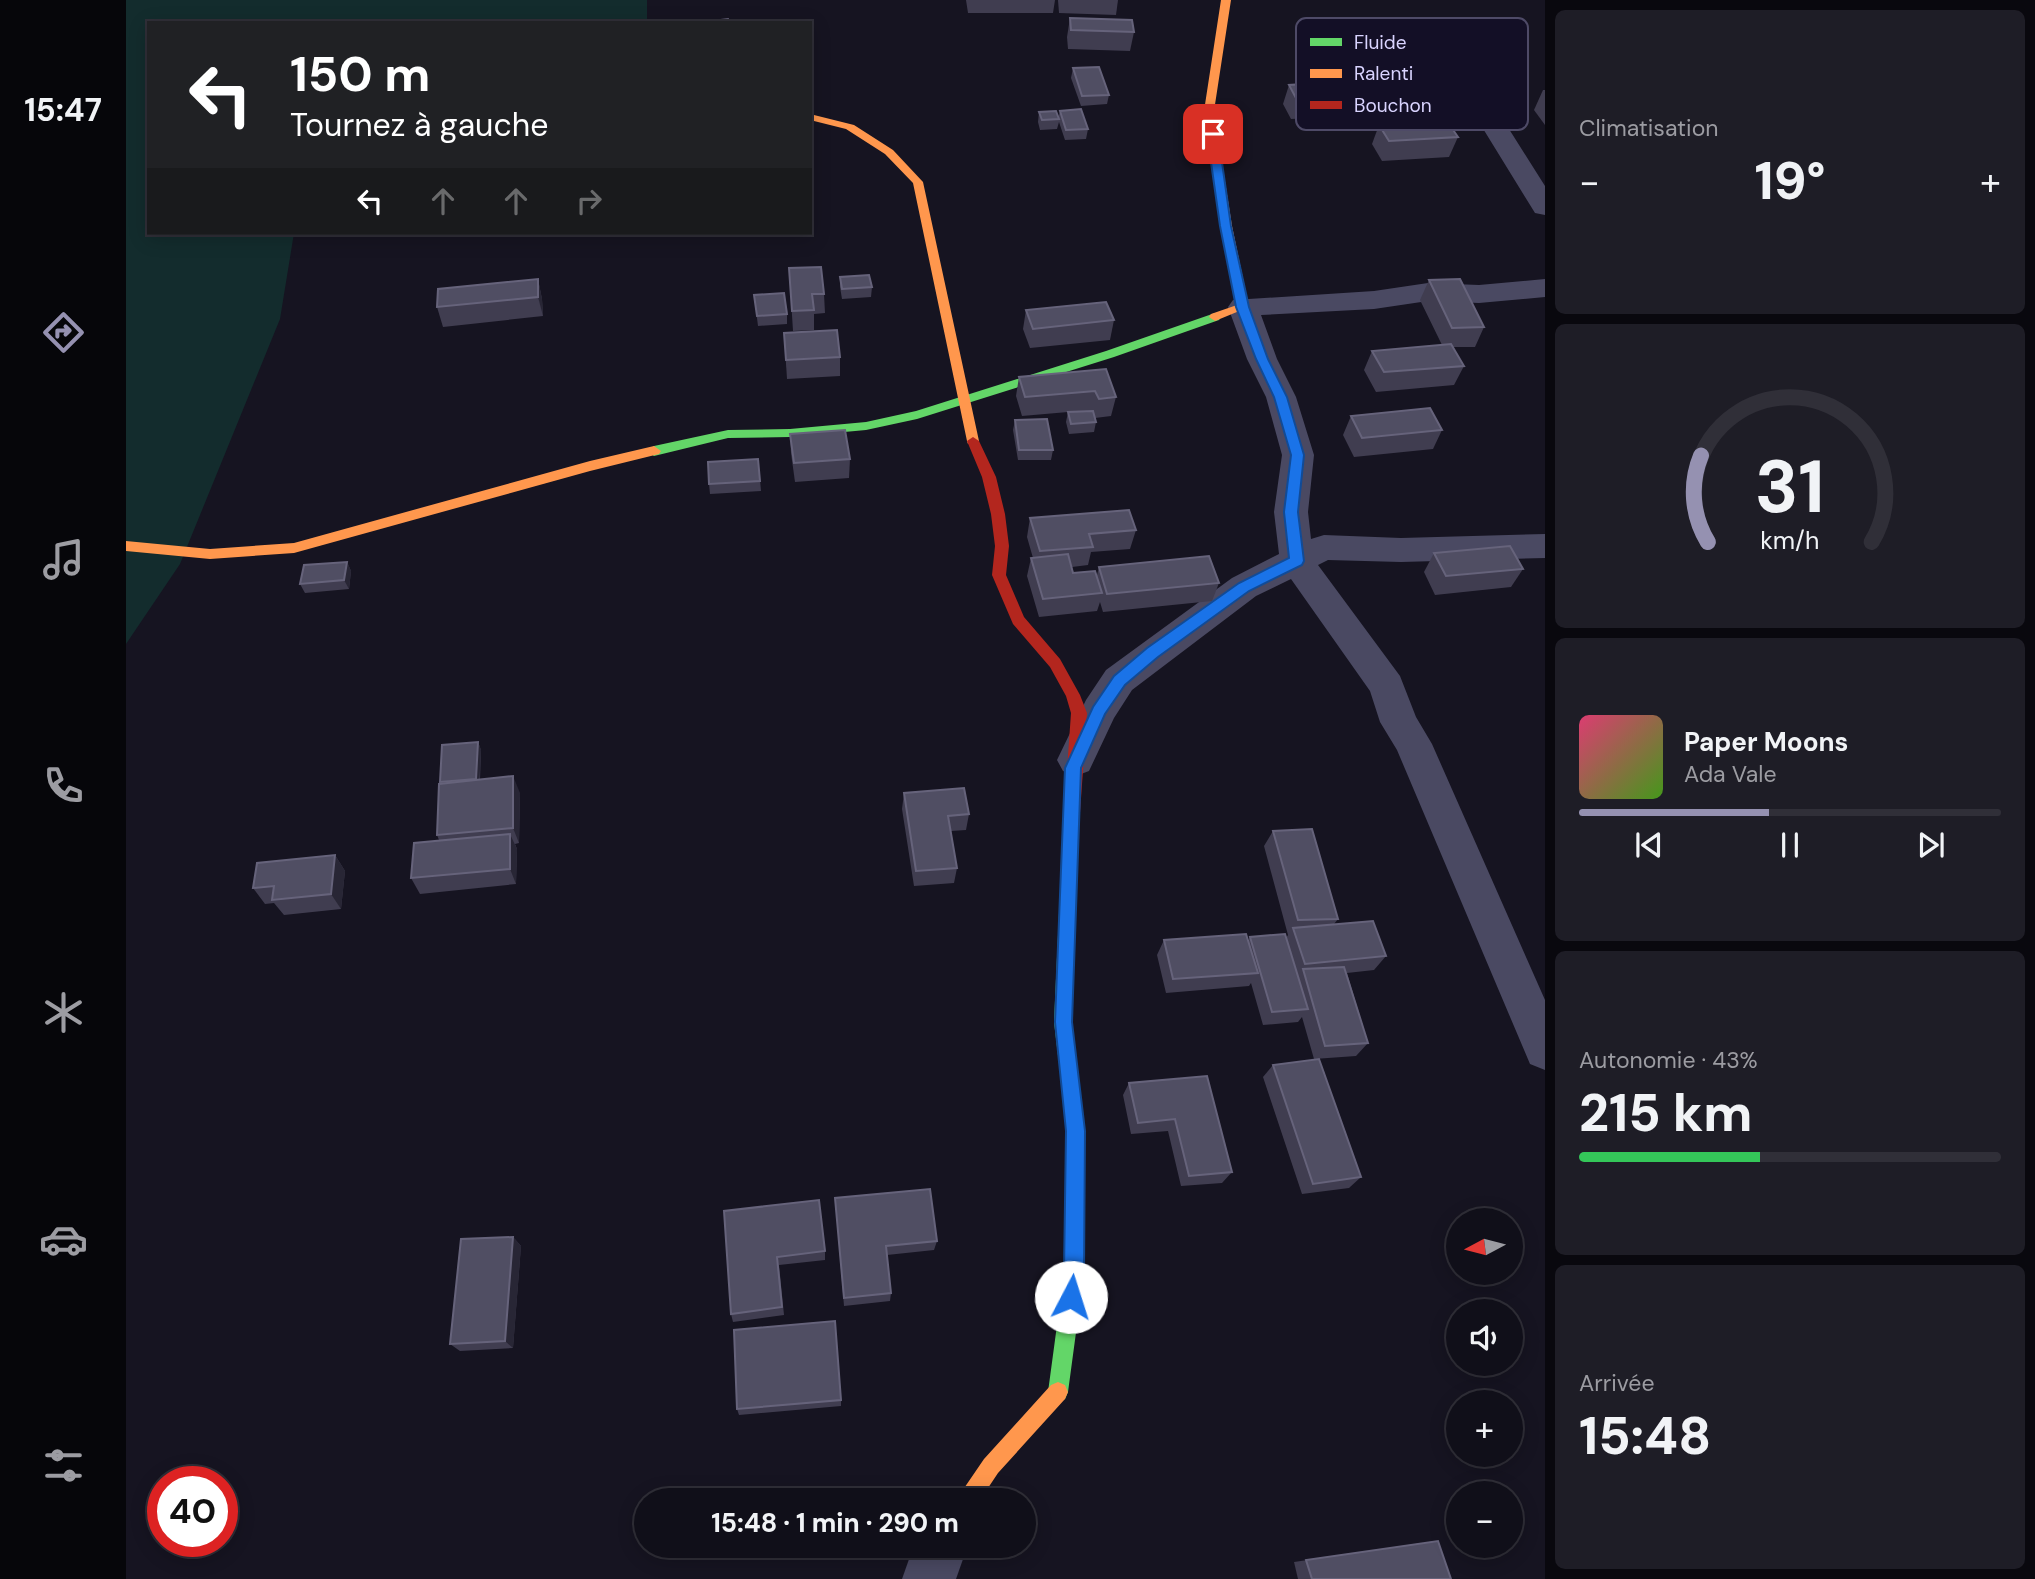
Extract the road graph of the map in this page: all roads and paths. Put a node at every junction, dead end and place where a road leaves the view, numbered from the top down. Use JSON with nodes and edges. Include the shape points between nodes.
{"nodes":[{"id":1,"x":1226,"y":0,"type":"edge"},
{"id":2,"x":812,"y":118,"type":"edge"},
{"id":3,"x":1497,"y":130,"type":"edge"},
{"id":4,"x":1545,"y":206,"type":"edge"},
{"id":5,"x":1545,"y":288,"type":"edge"},
{"id":6,"x":1242,"y":307,"type":"junction"},
{"id":7,"x":964,"y":398,"type":"junction"},
{"id":8,"x":126,"y":546,"type":"edge"},
{"id":9,"x":1545,"y":546,"type":"edge"},
{"id":10,"x":1297,"y":561,"type":"junction"},
{"id":11,"x":1073,"y":768,"type":"junction"},
{"id":12,"x":1545,"y":1049,"type":"edge"},
{"id":13,"x":975,"y":1488,"type":"edge"},
{"id":14,"x":936,"y":1558,"type":"edge"},
{"id":15,"x":929,"y":1579,"type":"edge"}],
"edges":[{"from":1,"to":6,"type":"street","via":[[1209,111]]},
{"from":2,"to":7,"type":"street","via":[[850,127],[889,152],[918,182]]},
{"from":3,"to":4,"type":"street"},
{"from":5,"to":6,"type":"street"},
{"from":6,"to":7,"type":"street","via":[[1110,355]]},
{"from":6,"to":10,"type":"street","via":[[1281,397],[1297,455],[1291,512]]},
{"from":7,"to":8,"type":"street","via":[[866,426],[728,434],[255,555],[207,556]]},
{"from":7,"to":11,"type":"street","via":[[969,432],[989,477],[998,513],[999,575],[1006,596],[1018,620],[1055,663],[1079,713]]},
{"from":9,"to":10,"type":"street","via":[[1324,547]]},
{"from":10,"to":11,"type":"street","via":[[1244,587],[1119,680]]},
{"from":10,"to":12,"type":"street","via":[[1387,686]]},
{"from":11,"to":13,"type":"street","via":[[1063,1022],[1076,1131],[1074,1273],[1058,1392]]},
{"from":14,"to":15,"type":"street"}]}
